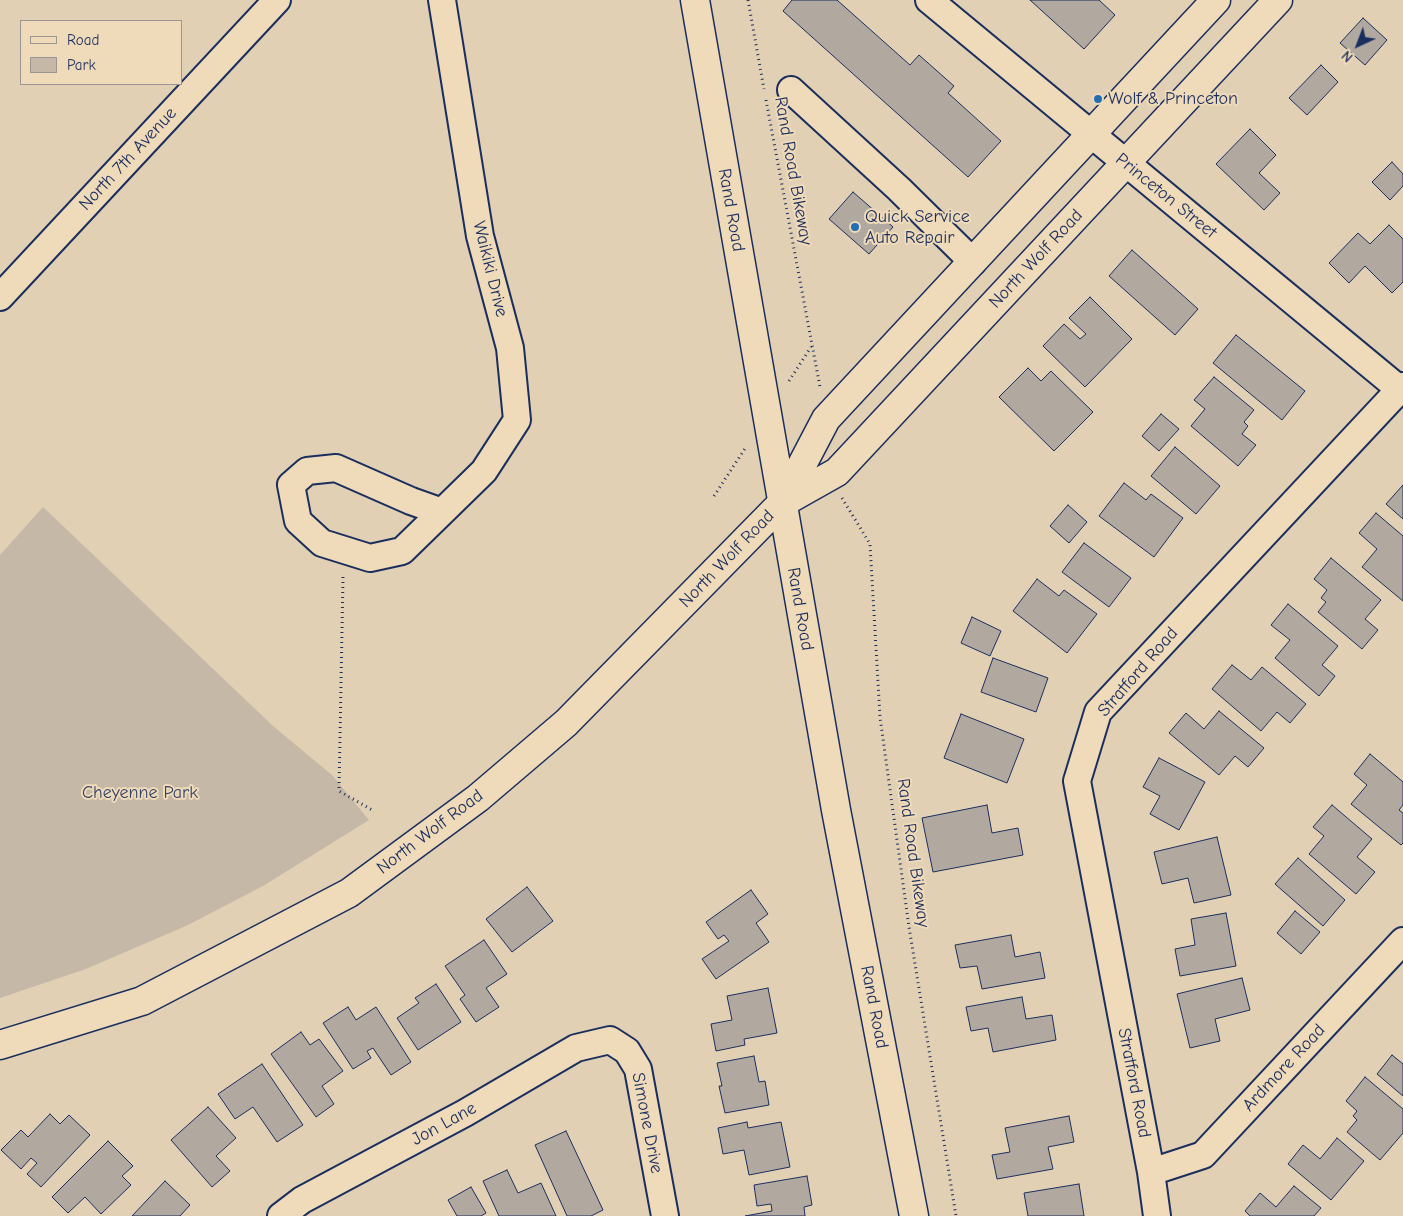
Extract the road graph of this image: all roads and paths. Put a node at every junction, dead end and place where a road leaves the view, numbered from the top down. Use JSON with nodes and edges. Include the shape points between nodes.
{"nodes":[{"id":1,"x":277,"y":0,"type":"edge"},
{"id":2,"x":442,"y":0,"type":"edge"},
{"id":3,"x":695,"y":0,"type":"edge"},
{"id":4,"x":748,"y":0,"type":"edge"},
{"id":5,"x":929,"y":0,"type":"edge"},
{"id":6,"x":1216,"y":0,"type":"edge"},
{"id":7,"x":1278,"y":0,"type":"edge"},
{"id":8,"x":791,"y":90,"type":"dead end"},
{"id":9,"x":1090,"y":135,"type":"junction"},
{"id":10,"x":1126,"y":163,"type":"junction"},
{"id":11,"x":973,"y":262,"type":"junction"},
{"id":12,"x":0,"y":297,"type":"edge"},
{"id":13,"x":811,"y":346,"type":"dead end"},
{"id":14,"x":1402,"y":389,"type":"edge"},
{"id":15,"x":842,"y":499,"type":"dead end"},
{"id":16,"x":782,"y":502,"type":"junction"},
{"id":17,"x":442,"y":512,"type":"junction"},
{"id":18,"x":343,"y":550,"type":"junction"},
{"id":19,"x":374,"y":811,"type":"dead end"},
{"id":20,"x":1403,"y":941,"type":"edge"},
{"id":21,"x":610,"y":1040,"type":"joint"},
{"id":22,"x":0,"y":1045,"type":"edge"},
{"id":23,"x":1151,"y":1172,"type":"junction"},
{"id":24,"x":281,"y":1216,"type":"edge"},
{"id":25,"x":665,"y":1216,"type":"edge"},
{"id":26,"x":914,"y":1216,"type":"edge"},
{"id":27,"x":956,"y":1216,"type":"edge"},
{"id":28,"x":1157,"y":1216,"type":"edge"}],
"edges":[{"from":1,"to":12,"type":"street","name":"North 7th Avenue"},
{"from":2,"to":17,"type":"street","name":"Waikiki Drive","via":[[480,236],[510,348],[517,420],[484,470]]},
{"from":3,"to":16,"type":"main road","name":"Rand Road"},
{"from":4,"to":13,"type":"path","name":"Rand Road Bikeway"},
{"from":5,"to":9,"type":"street","name":"Princeton Street"},
{"from":6,"to":9,"type":"main road","name":"North Wolf Road"},
{"from":7,"to":10,"type":"main road","name":"North Wolf Road"},
{"from":8,"to":11,"type":"street"},
{"from":9,"to":10,"type":"street","name":"Princeton Street"},
{"from":9,"to":11,"type":"main road","name":"North Wolf Road"},
{"from":10,"to":14,"type":"street","name":"Princeton Street"},
{"from":10,"to":16,"type":"main road","name":"North Wolf Road","via":[[837,472]]},
{"from":11,"to":16,"type":"main road","name":"North Wolf Road","via":[[826,419]]},
{"from":14,"to":23,"type":"street","name":"Stratford Road","via":[[1098,712],[1078,781]]},
{"from":15,"to":27,"type":"path","name":"Rand Road Bikeway","via":[[870,544],[880,717],[909,927]]},
{"from":16,"to":22,"type":"main road","name":"North Wolf Road","via":[[566,723],[478,798],[349,893],[142,1001]]},
{"from":16,"to":26,"type":"main road","name":"Rand Road","via":[[838,820]]},
{"from":17,"to":18,"type":"street","name":"Waikiki Drive","via":[[402,551],[370,558]]},
{"from":17,"to":18,"type":"street","name":"Waikiki Drive","via":[[411,502],[336,468],[308,471],[291,485],[298,520],[322,543]]},
{"from":18,"to":19,"type":"path","via":[[339,791]]},
{"from":20,"to":23,"type":"street","name":"Ardmore Road","via":[[1203,1155]]},
{"from":21,"to":24,"type":"street","name":"Jon Lane","via":[[576,1048],[465,1113],[302,1200]]},
{"from":21,"to":25,"type":"street","name":"Simone Drive","via":[[627,1052],[638,1069]]},
{"from":23,"to":28,"type":"street","name":"Stratford Road"}]}
